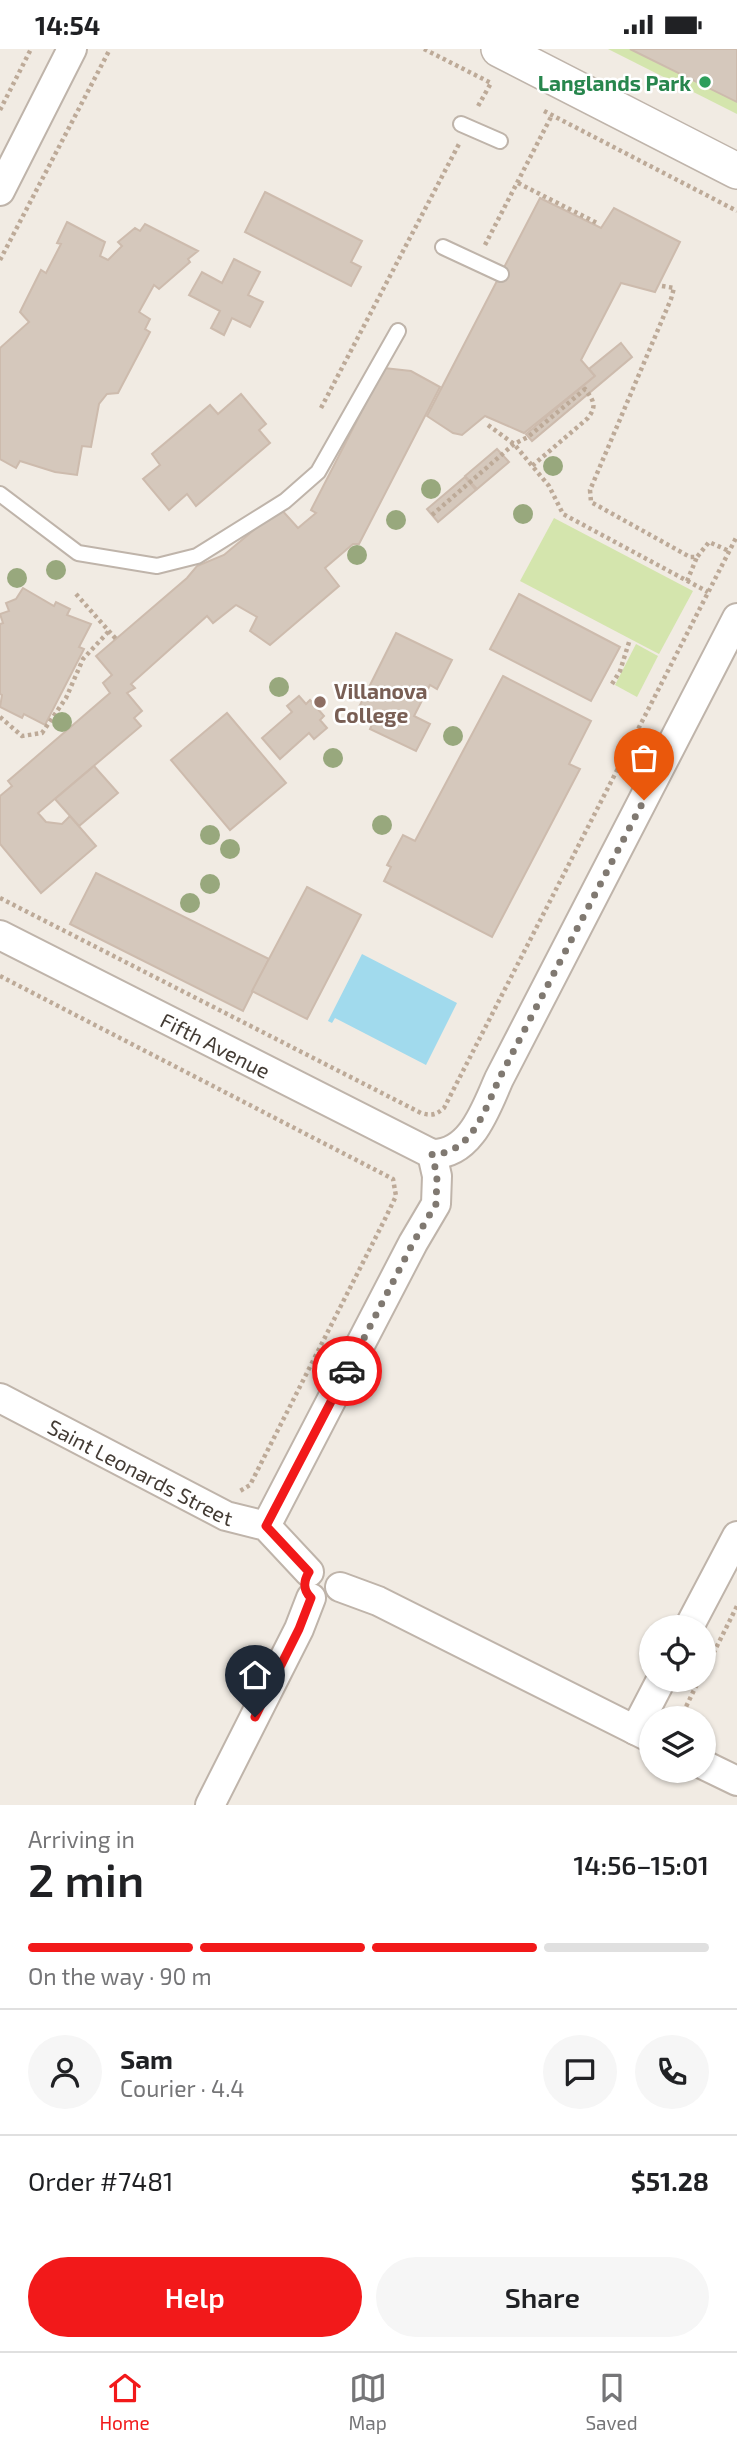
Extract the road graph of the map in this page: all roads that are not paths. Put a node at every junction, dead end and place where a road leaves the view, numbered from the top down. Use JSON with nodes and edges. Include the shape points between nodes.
{"nodes":[{"id":1,"x":72,"y":49,"type":"edge"},
{"id":2,"x":499,"y":49,"type":"edge"},
{"id":3,"x":464,"y":126,"type":"road end"},
{"id":4,"x":500,"y":141,"type":"dead end"},
{"id":5,"x":737,"y":171,"type":"edge"},
{"id":6,"x":0,"y":191,"type":"edge"},
{"id":7,"x":443,"y":247,"type":"dead end"},
{"id":8,"x":501,"y":274,"type":"dead end"},
{"id":9,"x":398,"y":331,"type":"dead end"},
{"id":10,"x":0,"y":494,"type":"edge"},
{"id":11,"x":737,"y":618,"type":"edge"},
{"id":12,"x":0,"y":935,"type":"edge"},
{"id":13,"x":432,"y":1154,"type":"junction"},
{"id":14,"x":0,"y":1398,"type":"edge"},
{"id":15,"x":266,"y":1526,"type":"junction"},
{"id":16,"x":737,"y":1536,"type":"edge"},
{"id":17,"x":310,"y":1585,"type":"junction"},
{"id":18,"x":695,"y":1615,"type":"edge"},
{"id":19,"x":639,"y":1732,"type":"edge"},
{"id":20,"x":716,"y":1771,"type":"edge"},
{"id":21,"x":737,"y":1781,"type":"edge"},
{"id":22,"x":210,"y":1805,"type":"edge"}],
"edges":[{"from":1,"to":6,"type":"street"},
{"from":2,"to":5,"type":"street"},
{"from":3,"to":4,"type":"lane"},
{"from":7,"to":8,"type":"lane"},
{"from":9,"to":10,"type":"lane","via":[[318,472],[285,501],[197,556],[158,566],[78,553]]},
{"from":11,"to":13,"type":"street","via":[[480,1121],[454,1150]]},
{"from":12,"to":13,"type":"street","name":"Fifth Avenue"},
{"from":13,"to":15,"type":"street","via":[[436,1204]]},
{"from":14,"to":15,"type":"street","name":"Saint Leonards Street","via":[[226,1516]]},
{"from":15,"to":17,"type":"street"},
{"from":16,"to":18,"type":"street"},
{"from":17,"to":19,"type":"street","via":[[319,1567],[330,1568],[340,1587],[378,1601]]},
{"from":17,"to":22,"type":"street","via":[[299,1629]]},
{"from":20,"to":21,"type":"street"}]}
